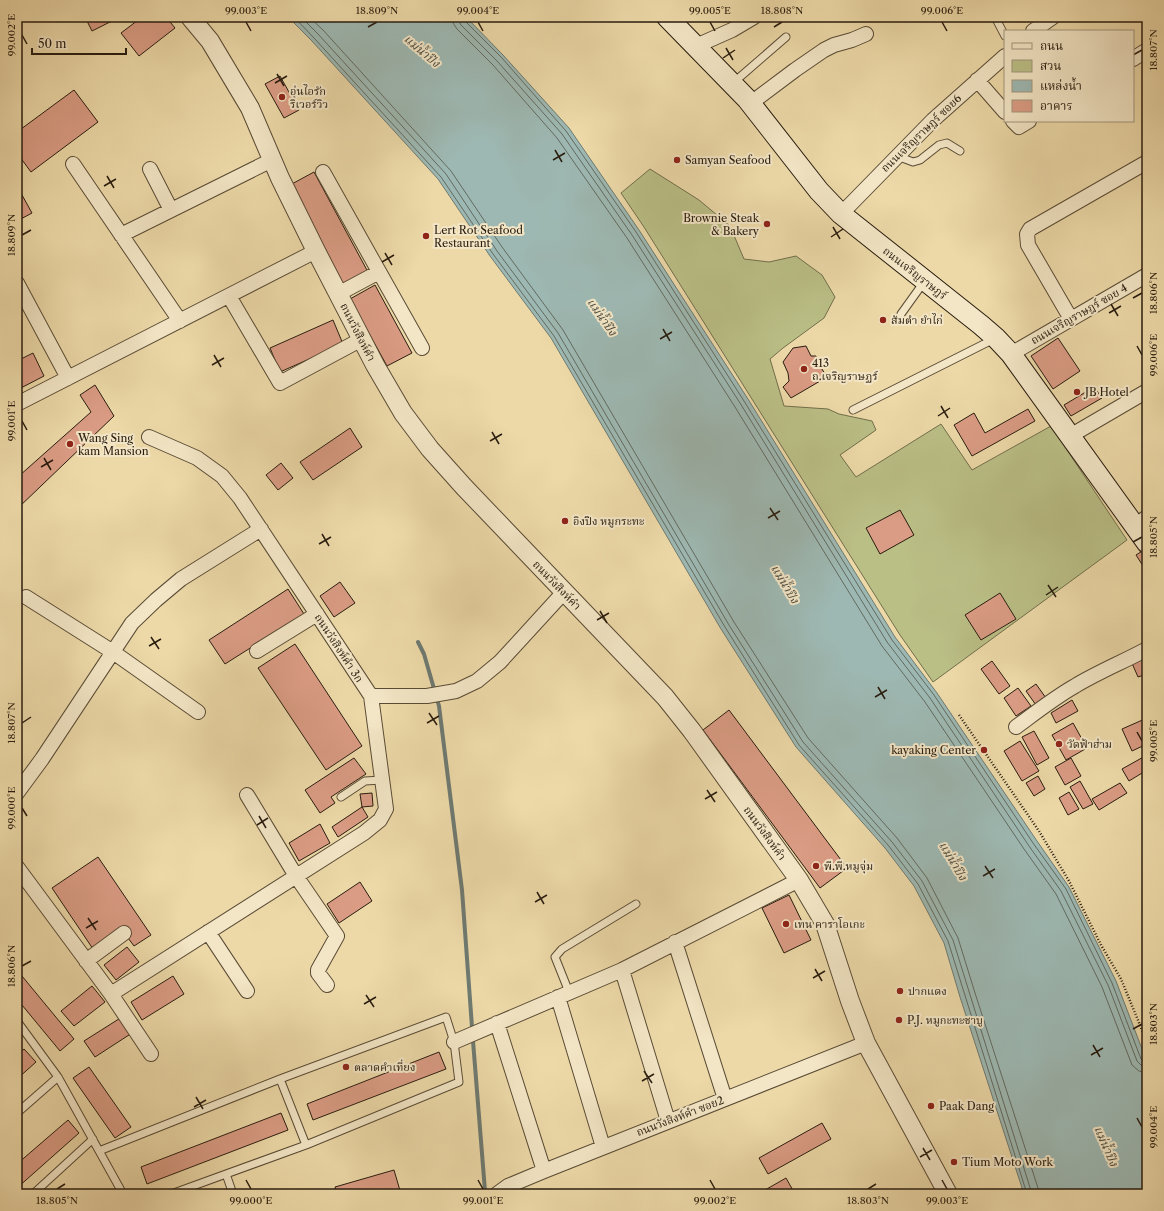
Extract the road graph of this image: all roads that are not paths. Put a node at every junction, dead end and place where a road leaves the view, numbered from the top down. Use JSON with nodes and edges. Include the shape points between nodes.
{"nodes":[{"id":1,"x":190,"y":17,"type":"edge"},
{"id":2,"x":667,"y":17,"type":"edge"},
{"id":3,"x":754,"y":17,"type":"edge"},
{"id":4,"x":995,"y":17,"type":"edge"},
{"id":5,"x":1052,"y":17,"type":"edge"},
{"id":6,"x":1035,"y":30,"type":"edge"},
{"id":7,"x":866,"y":34,"type":"dead end"},
{"id":8,"x":1004,"y":34,"type":"edge"},
{"id":9,"x":786,"y":38,"type":"dead end"},
{"id":10,"x":696,"y":46,"type":"junction"},
{"id":11,"x":1147,"y":50,"type":"edge"},
{"id":12,"x":1004,"y":57,"type":"edge"},
{"id":13,"x":1134,"y":58,"type":"edge"},
{"id":14,"x":977,"y":80,"type":"junction"},
{"id":15,"x":733,"y":84,"type":"junction"},
{"id":16,"x":751,"y":103,"type":"junction"},
{"id":17,"x":1004,"y":111,"type":"edge"},
{"id":18,"x":1014,"y":122,"type":"edge"},
{"id":19,"x":1027,"y":122,"type":"edge"},
{"id":20,"x":960,"y":151,"type":"dead end"},
{"id":21,"x":897,"y":156,"type":"junction"},
{"id":22,"x":272,"y":160,"type":"junction"},
{"id":23,"x":1147,"y":162,"type":"edge"},
{"id":24,"x":73,"y":164,"type":"dead end"},
{"id":25,"x":150,"y":169,"type":"dead end"},
{"id":26,"x":323,"y":172,"type":"dead end"},
{"id":27,"x":171,"y":210,"type":"junction"},
{"id":28,"x":841,"y":214,"type":"junction"},
{"id":29,"x":121,"y":235,"type":"junction"},
{"id":30,"x":316,"y":251,"type":"junction"},
{"id":31,"x":379,"y":272,"type":"junction"},
{"id":32,"x":1147,"y":274,"type":"edge"},
{"id":33,"x":925,"y":281,"type":"junction"},
{"id":34,"x":17,"y":283,"type":"edge"},
{"id":35,"x":338,"y":294,"type":"junction"},
{"id":36,"x":229,"y":296,"type":"junction"},
{"id":37,"x":901,"y":314,"type":"dead end"},
{"id":38,"x":1071,"y":319,"type":"junction"},
{"id":39,"x":180,"y":321,"type":"junction"},
{"id":40,"x":996,"y":338,"type":"junction"},
{"id":41,"x":362,"y":339,"type":"junction"},
{"id":42,"x":422,"y":348,"type":"dead end"},
{"id":43,"x":1011,"y":354,"type":"junction"},
{"id":44,"x":68,"y":378,"type":"junction"},
{"id":45,"x":1147,"y":391,"type":"edge"},
{"id":46,"x":17,"y":404,"type":"edge"},
{"id":47,"x":853,"y":410,"type":"dead end"},
{"id":48,"x":1070,"y":436,"type":"junction"},
{"id":49,"x":149,"y":437,"type":"dead end"},
{"id":50,"x":1141,"y":522,"type":"edge"},
{"id":51,"x":261,"y":529,"type":"junction"},
{"id":52,"x":1147,"y":543,"type":"edge"},
{"id":53,"x":564,"y":592,"type":"junction"},
{"id":54,"x":26,"y":596,"type":"dead end"},
{"id":55,"x":317,"y":614,"type":"junction"},
{"id":56,"x":1147,"y":650,"type":"edge"},
{"id":57,"x":258,"y":651,"type":"dead end"},
{"id":58,"x":113,"y":652,"type":"junction"},
{"id":59,"x":371,"y":696,"type":"junction"},
{"id":60,"x":198,"y":712,"type":"dead end"},
{"id":61,"x":1016,"y":727,"type":"dead end"},
{"id":62,"x":382,"y":780,"type":"junction"},
{"id":63,"x":17,"y":793,"type":"edge"},
{"id":64,"x":247,"y":795,"type":"dead end"},
{"id":65,"x":341,"y":797,"type":"dead end"},
{"id":66,"x":17,"y":867,"type":"edge"},
{"id":67,"x":296,"y":876,"type":"junction"},
{"id":68,"x":799,"y":880,"type":"junction"},
{"id":69,"x":636,"y":904,"type":"dead end"},
{"id":70,"x":208,"y":932,"type":"junction"},
{"id":71,"x":124,"y":933,"type":"dead end"},
{"id":72,"x":676,"y":942,"type":"junction"},
{"id":73,"x":86,"y":961,"type":"junction"},
{"id":74,"x":622,"y":970,"type":"junction"},
{"id":75,"x":326,"y":985,"type":"dead end"},
{"id":76,"x":246,"y":991,"type":"dead end"},
{"id":77,"x":111,"y":994,"type":"junction"},
{"id":78,"x":564,"y":995,"type":"junction"},
{"id":79,"x":17,"y":1022,"type":"edge"},
{"id":80,"x":497,"y":1023,"type":"junction"},
{"id":81,"x":454,"y":1042,"type":"junction"},
{"id":82,"x":866,"y":1043,"type":"junction"},
{"id":83,"x":152,"y":1054,"type":"dead end"},
{"id":84,"x":58,"y":1077,"type":"junction"},
{"id":85,"x":280,"y":1079,"type":"junction"},
{"id":86,"x":725,"y":1099,"type":"junction"},
{"id":87,"x":17,"y":1113,"type":"edge"},
{"id":88,"x":668,"y":1121,"type":"junction"},
{"id":89,"x":93,"y":1139,"type":"junction"},
{"id":90,"x":306,"y":1144,"type":"junction"},
{"id":91,"x":602,"y":1147,"type":"junction"},
{"id":92,"x":99,"y":1150,"type":"junction"},
{"id":93,"x":544,"y":1171,"type":"junction"},
{"id":94,"x":226,"y":1174,"type":"junction"},
{"id":95,"x":33,"y":1194,"type":"edge"},
{"id":96,"x":123,"y":1194,"type":"edge"},
{"id":97,"x":171,"y":1194,"type":"edge"},
{"id":98,"x":233,"y":1194,"type":"edge"},
{"id":99,"x":497,"y":1194,"type":"edge"},
{"id":100,"x":948,"y":1194,"type":"edge"}],
"edges":[{"from":1,"to":22,"type":"street","name":"ถนนวังสิงห์คำ","via":[[210,41],[246,102]]},
{"from":2,"to":10,"type":"main road","name":"ถนนเจริญราษฎร์"},
{"from":3,"to":10,"type":"street"},
{"from":4,"to":8,"type":"lane"},
{"from":5,"to":6,"type":"street"},
{"from":7,"to":16,"type":"street","via":[[834,44],[824,50]]},
{"from":9,"to":15,"type":"lane"},
{"from":10,"to":15,"type":"main road","name":"ถนนเจริญราษฎร์"},
{"from":11,"to":13,"type":"street"},
{"from":12,"to":14,"type":"street","name":"ถนนเจริญราษฎร์ ซอย6"},
{"from":14,"to":17,"type":"street"},
{"from":14,"to":21,"type":"street","name":"ถนนเจริญราษฎร์ ซอย6"},
{"from":15,"to":16,"type":"main road","name":"ถนนเจริญราษฎร์"},
{"from":16,"to":28,"type":"main road","name":"ถนนเจริญราษฎร์","via":[[819,191]]},
{"from":18,"to":19,"type":"street","via":[[1019,127]]},
{"from":20,"to":21,"type":"lane","via":[[947,143],[939,145],[920,160],[912,162]]},
{"from":21,"to":28,"type":"street","name":"ถนนเจริญราษฎร์ ซอย6"},
{"from":22,"to":27,"type":"street"},
{"from":22,"to":30,"type":"street","name":"ถนนวังสิงห์คำ"},
{"from":23,"to":38,"type":"street","via":[[1027,234],[1028,245]]},
{"from":24,"to":29,"type":"street"},
{"from":25,"to":27,"type":"street"},
{"from":26,"to":31,"type":"street"},
{"from":27,"to":29,"type":"street"},
{"from":28,"to":33,"type":"main road","name":"ถนนเจริญราษฎร์"},
{"from":29,"to":39,"type":"street"},
{"from":30,"to":35,"type":"street","name":"ถนนวังสิงห์คำ"},
{"from":30,"to":36,"type":"street"},
{"from":31,"to":35,"type":"street"},
{"from":31,"to":42,"type":"street"},
{"from":32,"to":38,"type":"street","name":"ถนนเจริญราษฎร์ ซอย 4"},
{"from":33,"to":37,"type":"lane"},
{"from":33,"to":40,"type":"main road","name":"ถนนเจริญราษฎร์"},
{"from":34,"to":44,"type":"street"},
{"from":35,"to":41,"type":"street","name":"ถนนวังสิงห์คำ"},
{"from":36,"to":39,"type":"street"},
{"from":36,"to":41,"type":"street","via":[[280,383]]},
{"from":38,"to":43,"type":"street","name":"ถนนเจริญราษฎร์ ซอย 4"},
{"from":39,"to":44,"type":"street"},
{"from":40,"to":43,"type":"main road","name":"ถนนเจริญราษฎร์"},
{"from":40,"to":47,"type":"lane"},
{"from":41,"to":53,"type":"street","name":"ถนนวังสิงห์คำ","via":[[404,413],[430,449]]},
{"from":43,"to":48,"type":"main road","name":"ถนนเจริญราษฎร์"},
{"from":44,"to":46,"type":"street"},
{"from":45,"to":48,"type":"street"},
{"from":48,"to":50,"type":"main road","name":"ถนนเจริญราษฎร์"},
{"from":49,"to":51,"type":"street","name":"ถนนวังสิงห์คำ 3ก","via":[[197,458],[222,476]]},
{"from":50,"to":52,"type":"main road","name":"ถนนเจริญราษฎร์"},
{"from":51,"to":55,"type":"street","name":"ถนนวังสิงห์คำ 3ก"},
{"from":51,"to":58,"type":"street","via":[[181,579],[132,623]]},
{"from":53,"to":59,"type":"street","via":[[500,662],[477,681],[456,691],[427,696]]},
{"from":53,"to":68,"type":"street","name":"ถนนวังสิงห์คำ","via":[[665,697]]},
{"from":54,"to":58,"type":"street"},
{"from":55,"to":57,"type":"street"},
{"from":55,"to":59,"type":"street","name":"ถนนวังสิงห์คำ 3ก"},
{"from":56,"to":61,"type":"street","via":[[1074,686]]},
{"from":58,"to":60,"type":"street"},
{"from":58,"to":63,"type":"street"},
{"from":59,"to":62,"type":"street"},
{"from":62,"to":65,"type":"lane","via":[[365,781]]},
{"from":62,"to":67,"type":"street","via":[[386,809],[380,820]]},
{"from":64,"to":67,"type":"street"},
{"from":66,"to":73,"type":"street"},
{"from":67,"to":70,"type":"street"},
{"from":67,"to":75,"type":"street","via":[[337,936],[318,970]]},
{"from":68,"to":72,"type":"street"},
{"from":68,"to":82,"type":"street","name":"ถนนวังสิงห์คำ","via":[[825,924]]},
{"from":69,"to":78,"type":"lane","via":[[562,949],[555,957]]},
{"from":70,"to":76,"type":"street"},
{"from":70,"to":77,"type":"street"},
{"from":71,"to":73,"type":"street"},
{"from":72,"to":74,"type":"street"},
{"from":72,"to":86,"type":"street"},
{"from":73,"to":77,"type":"street"},
{"from":74,"to":78,"type":"street"},
{"from":74,"to":88,"type":"street"},
{"from":77,"to":83,"type":"street"},
{"from":78,"to":80,"type":"street"},
{"from":78,"to":91,"type":"street"},
{"from":79,"to":84,"type":"lane"},
{"from":80,"to":81,"type":"street"},
{"from":80,"to":93,"type":"street"},
{"from":81,"to":85,"type":"lane","via":[[446,1017]]},
{"from":81,"to":90,"type":"lane","via":[[460,1082]]},
{"from":82,"to":86,"type":"street","name":"ถนนวังสิงห์คำ ซอย2"},
{"from":82,"to":100,"type":"street","name":"ถนนวังสิงห์คำ"},
{"from":84,"to":87,"type":"lane"},
{"from":84,"to":89,"type":"lane"},
{"from":85,"to":90,"type":"lane"},
{"from":85,"to":92,"type":"lane"},
{"from":86,"to":88,"type":"street","name":"ถนนวังสิงห์คำ ซอย2"},
{"from":88,"to":91,"type":"street","name":"ถนนวังสิงห์คำ ซอย2"},
{"from":89,"to":92,"type":"lane"},
{"from":89,"to":95,"type":"lane"},
{"from":90,"to":94,"type":"lane"},
{"from":91,"to":93,"type":"street","name":"ถนนวังสิงห์คำ ซอย2"},
{"from":92,"to":96,"type":"lane"},
{"from":93,"to":99,"type":"street","name":"ถนนวังสิงห์คำ ซอย2","via":[[508,1186]]},
{"from":94,"to":97,"type":"lane"},
{"from":94,"to":98,"type":"lane"}]}
